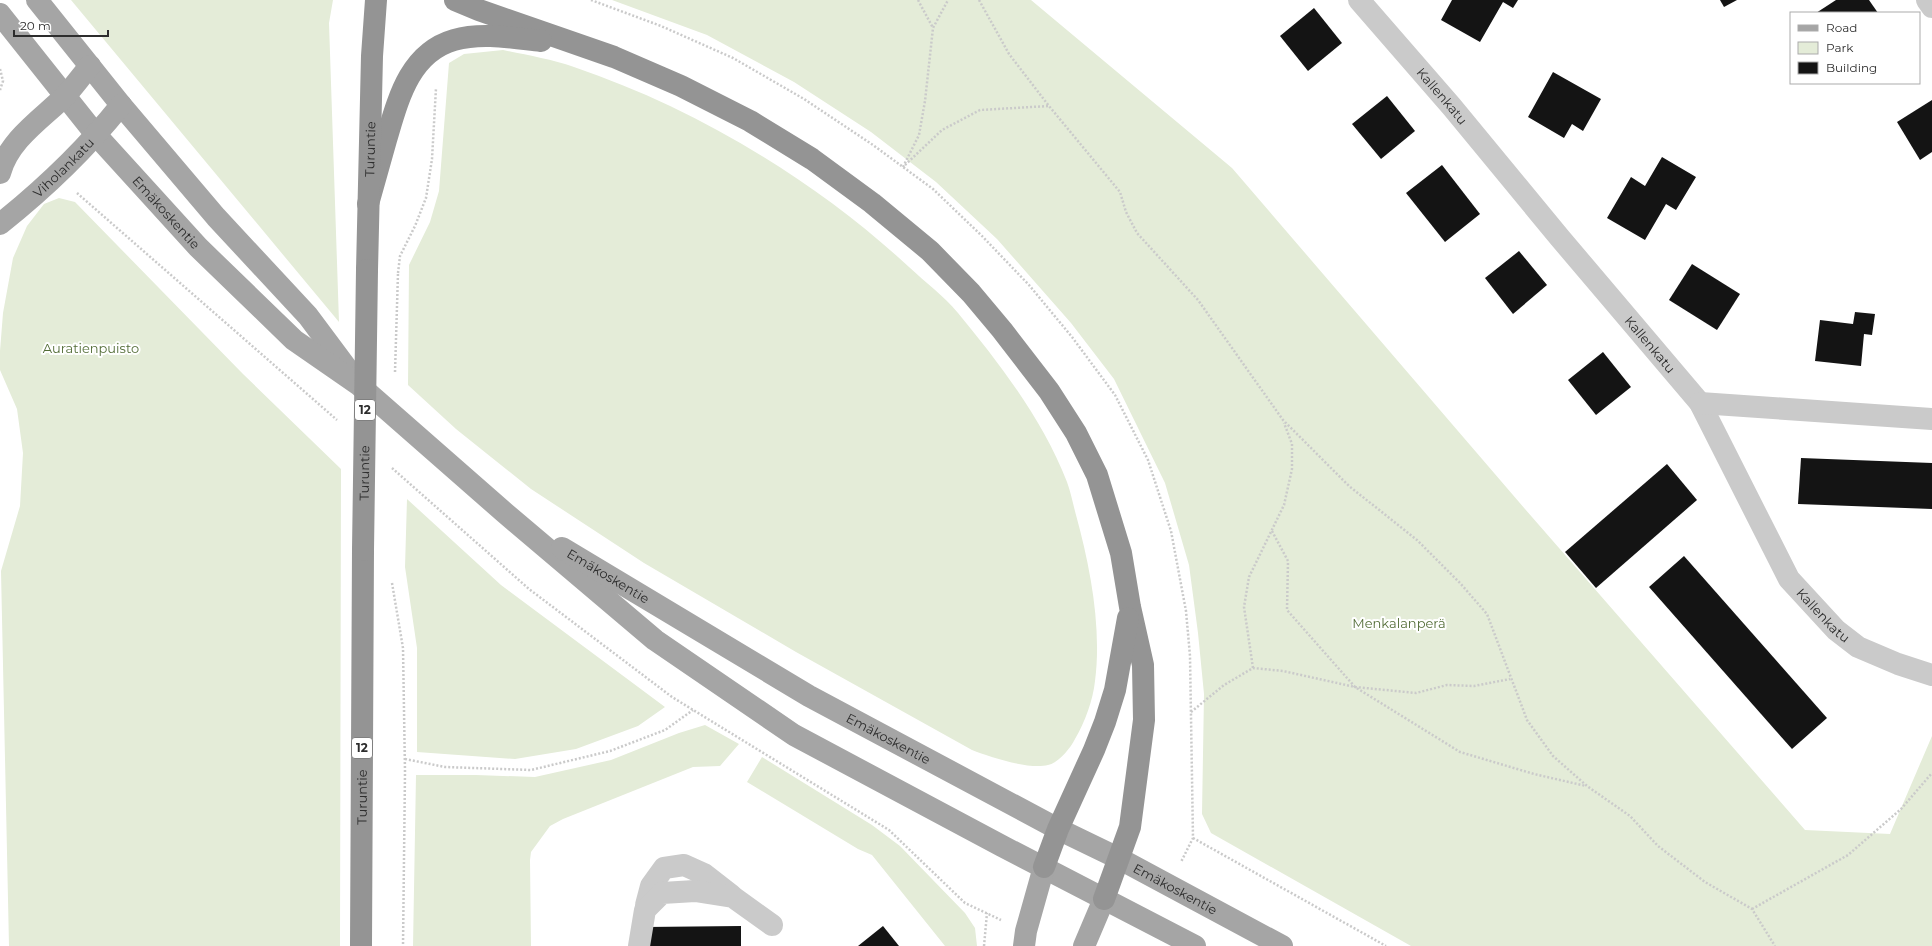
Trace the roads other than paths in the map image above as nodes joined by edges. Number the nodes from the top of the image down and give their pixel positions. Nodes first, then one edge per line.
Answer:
1 (37, 0) edge
2 (376, 0) edge
3 (455, 0) edge
4 (1359, 0) edge
5 (1927, 0) edge
6 (1932, 7) edge
7 (0, 14) edge
8 (580, 46) junction
9 (90, 66) junction
10 (65, 96) junction
11 (121, 105) junction
12 (97, 136) junction
13 (0, 173) edge
14 (368, 204) junction
15 (0, 224) edge
16 (359, 385) junction
17 (1700, 403) junction
18 (1932, 419) edge
19 (505, 513) junction
20 (1130, 607) junction
21 (1932, 675) edge
22 (1058, 829) junction
23 (1120, 859) junction
24 (1044, 867) junction
25 (1104, 899) junction
26 (772, 925) dead end
27 (361, 946) edge
28 (639, 946) edge
29 (1024, 946) edge
30 (1084, 946) edge
31 (1195, 946) edge
32 (1282, 946) edge

1 - 9 main road, Emäkoskentie
2 - 14 highway, Turuntie / 12
3 - 8 highway
4 - 17 street, Kallenkatu
5 - 6 street
7 - 10 main road, Emäkoskentie
8 - 14 highway
8 - 20 highway
9 - 10 main road
9 - 11 main road, Emäkoskentie
10 - 12 main road, Emäkoskentie
10 - 13 main road
11 - 12 main road, Viholankatu
11 - 16 main road, Emäkoskentie
12 - 15 main road, Viholankatu
12 - 16 main road, Emäkoskentie
14 - 27 highway, Turuntie / 12, bridge
16 - 19 main road, Emäkoskentie
17 - 18 street
17 - 21 street, Kallenkatu
19 - 22 main road, Emäkoskentie
19 - 24 main road, Emäkoskentie
20 - 22 highway
20 - 23 highway
22 - 23 main road, Emäkoskentie
22 - 24 highway
23 - 25 highway
23 - 32 main road, Emäkoskentie
24 - 25 main road, Emäkoskentie
24 - 29 main road
25 - 30 main road
25 - 31 main road, Emäkoskentie
26 - 28 street

